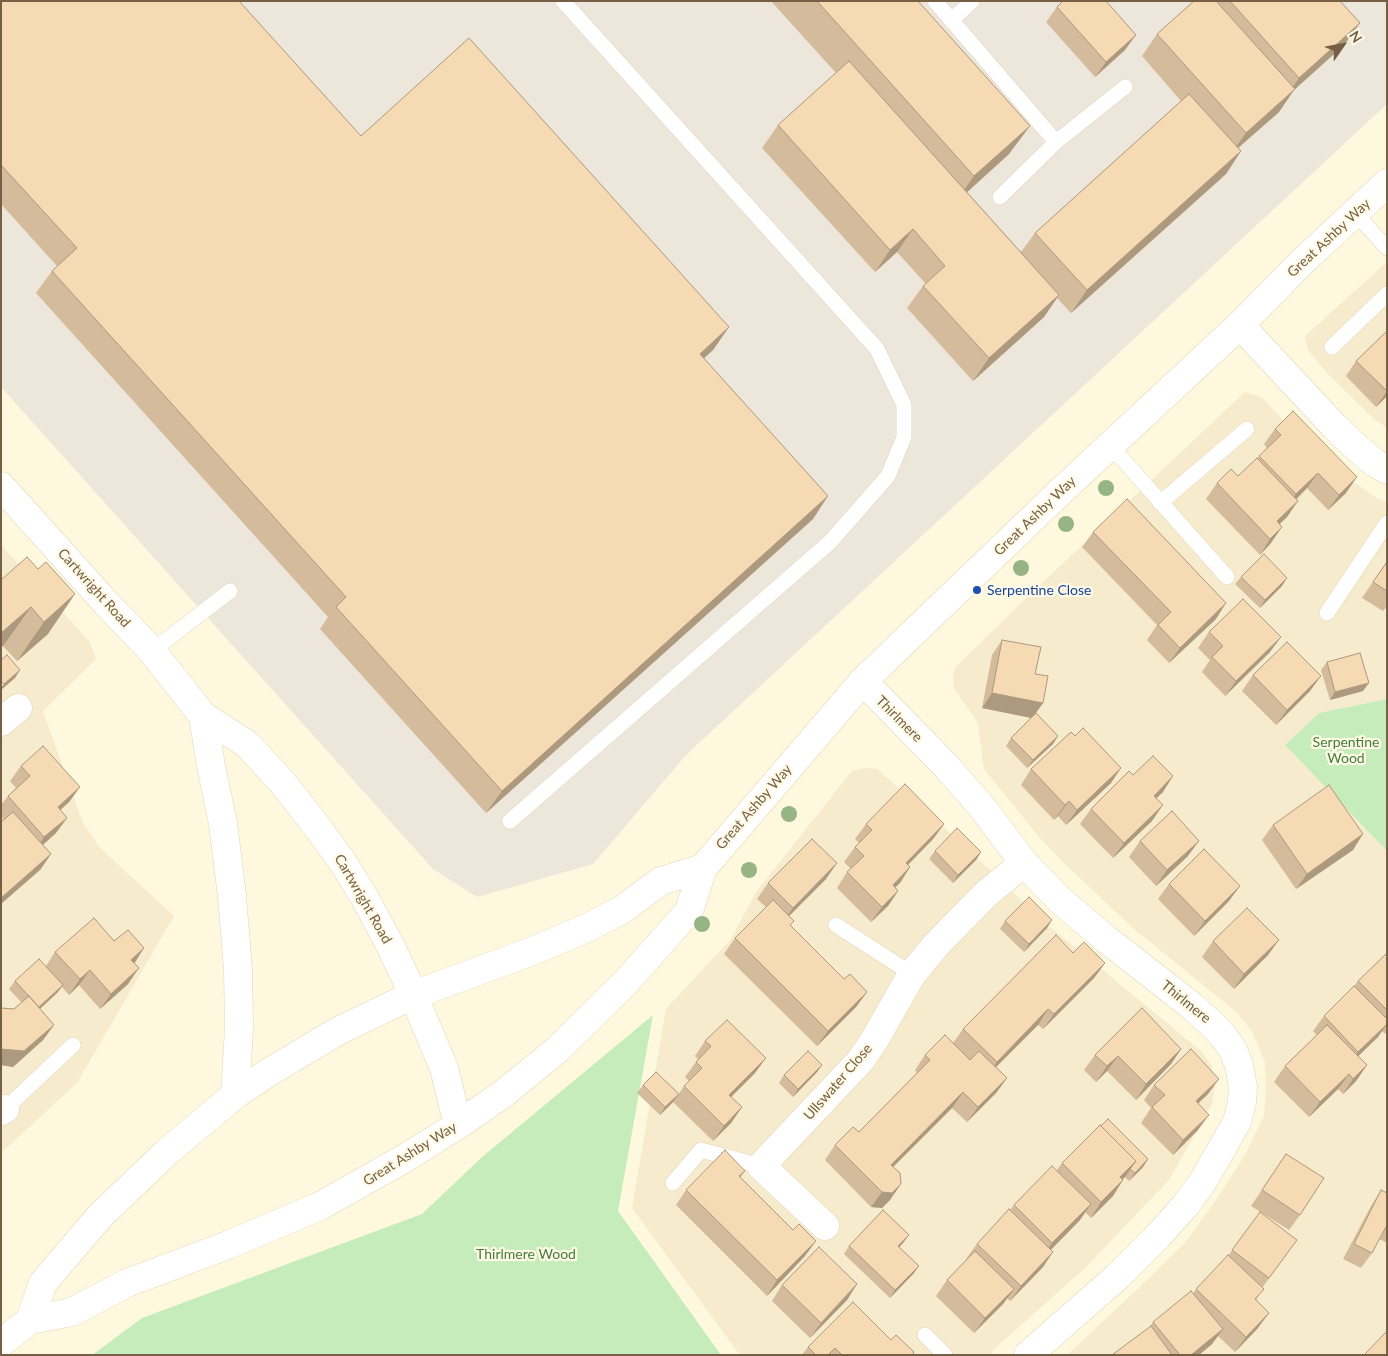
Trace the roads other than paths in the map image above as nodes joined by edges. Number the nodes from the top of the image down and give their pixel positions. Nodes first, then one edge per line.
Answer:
1 (563, 1) edge
2 (935, 1) edge
3 (972, 1) edge
4 (952, 20) junction
5 (1125, 87) dead end
6 (1056, 142) junction
7 (1387, 184) edge
8 (1000, 197) dead end
9 (1355, 213) junction
10 (1387, 248) edge
11 (1387, 294) edge
12 (1240, 325) junction
13 (1332, 347) dead end
14 (1247, 430) dead end
15 (1110, 445) junction
16 (1387, 470) edge
17 (1, 486) edge
18 (1160, 503) junction
19 (1387, 524) edge
20 (1226, 577) dead end
21 (230, 590) dead end
22 (1327, 613) dead end
23 (152, 651) junction
24 (862, 681) junction
25 (204, 716) junction
26 (510, 821) dead end
27 (1024, 863) junction
28 (703, 868) junction
29 (836, 925) dead end
30 (912, 974) junction
31 (414, 995) junction
32 (73, 1045) dead end
33 (235, 1095) junction
34 (3, 1110) edge
35 (458, 1125) junction
36 (761, 1166) junction
37 (672, 1183) dead end
38 (825, 1226) dead end
39 (30, 1320) junction
40 (926, 1336) dead end
41 (1, 1344) edge
42 (945, 1355) edge
43 (1028, 1355) edge

1 - 26 lane
2 - 4 lane
3 - 4 lane
4 - 6 lane
5 - 6 lane
6 - 8 lane
7 - 9 street, Great Ashby Way
9 - 10 lane
9 - 12 street, Great Ashby Way
11 - 13 lane
12 - 15 street, Great Ashby Way
12 - 16 street
14 - 18 lane
15 - 18 lane
15 - 24 street, Great Ashby Way
17 - 23 street, Cartwright Road
18 - 20 lane
19 - 22 lane
21 - 23 lane
23 - 25 street, Cartwright Road
24 - 27 street, Thirlmere
24 - 28 street, Great Ashby Way
25 - 31 street, Cartwright Road
25 - 33 street
27 - 30 street, Ullswater Close
27 - 43 street, Thirlmere
28 - 31 street
28 - 35 street, Great Ashby Way
29 - 30 lane
30 - 36 street, Ullswater Close
31 - 33 street
31 - 35 street, Cartwright Road
32 - 34 lane
33 - 39 street
35 - 39 street, Great Ashby Way
36 - 37 lane
36 - 38 street
39 - 41 street, Great Ashby Way
40 - 42 lane

